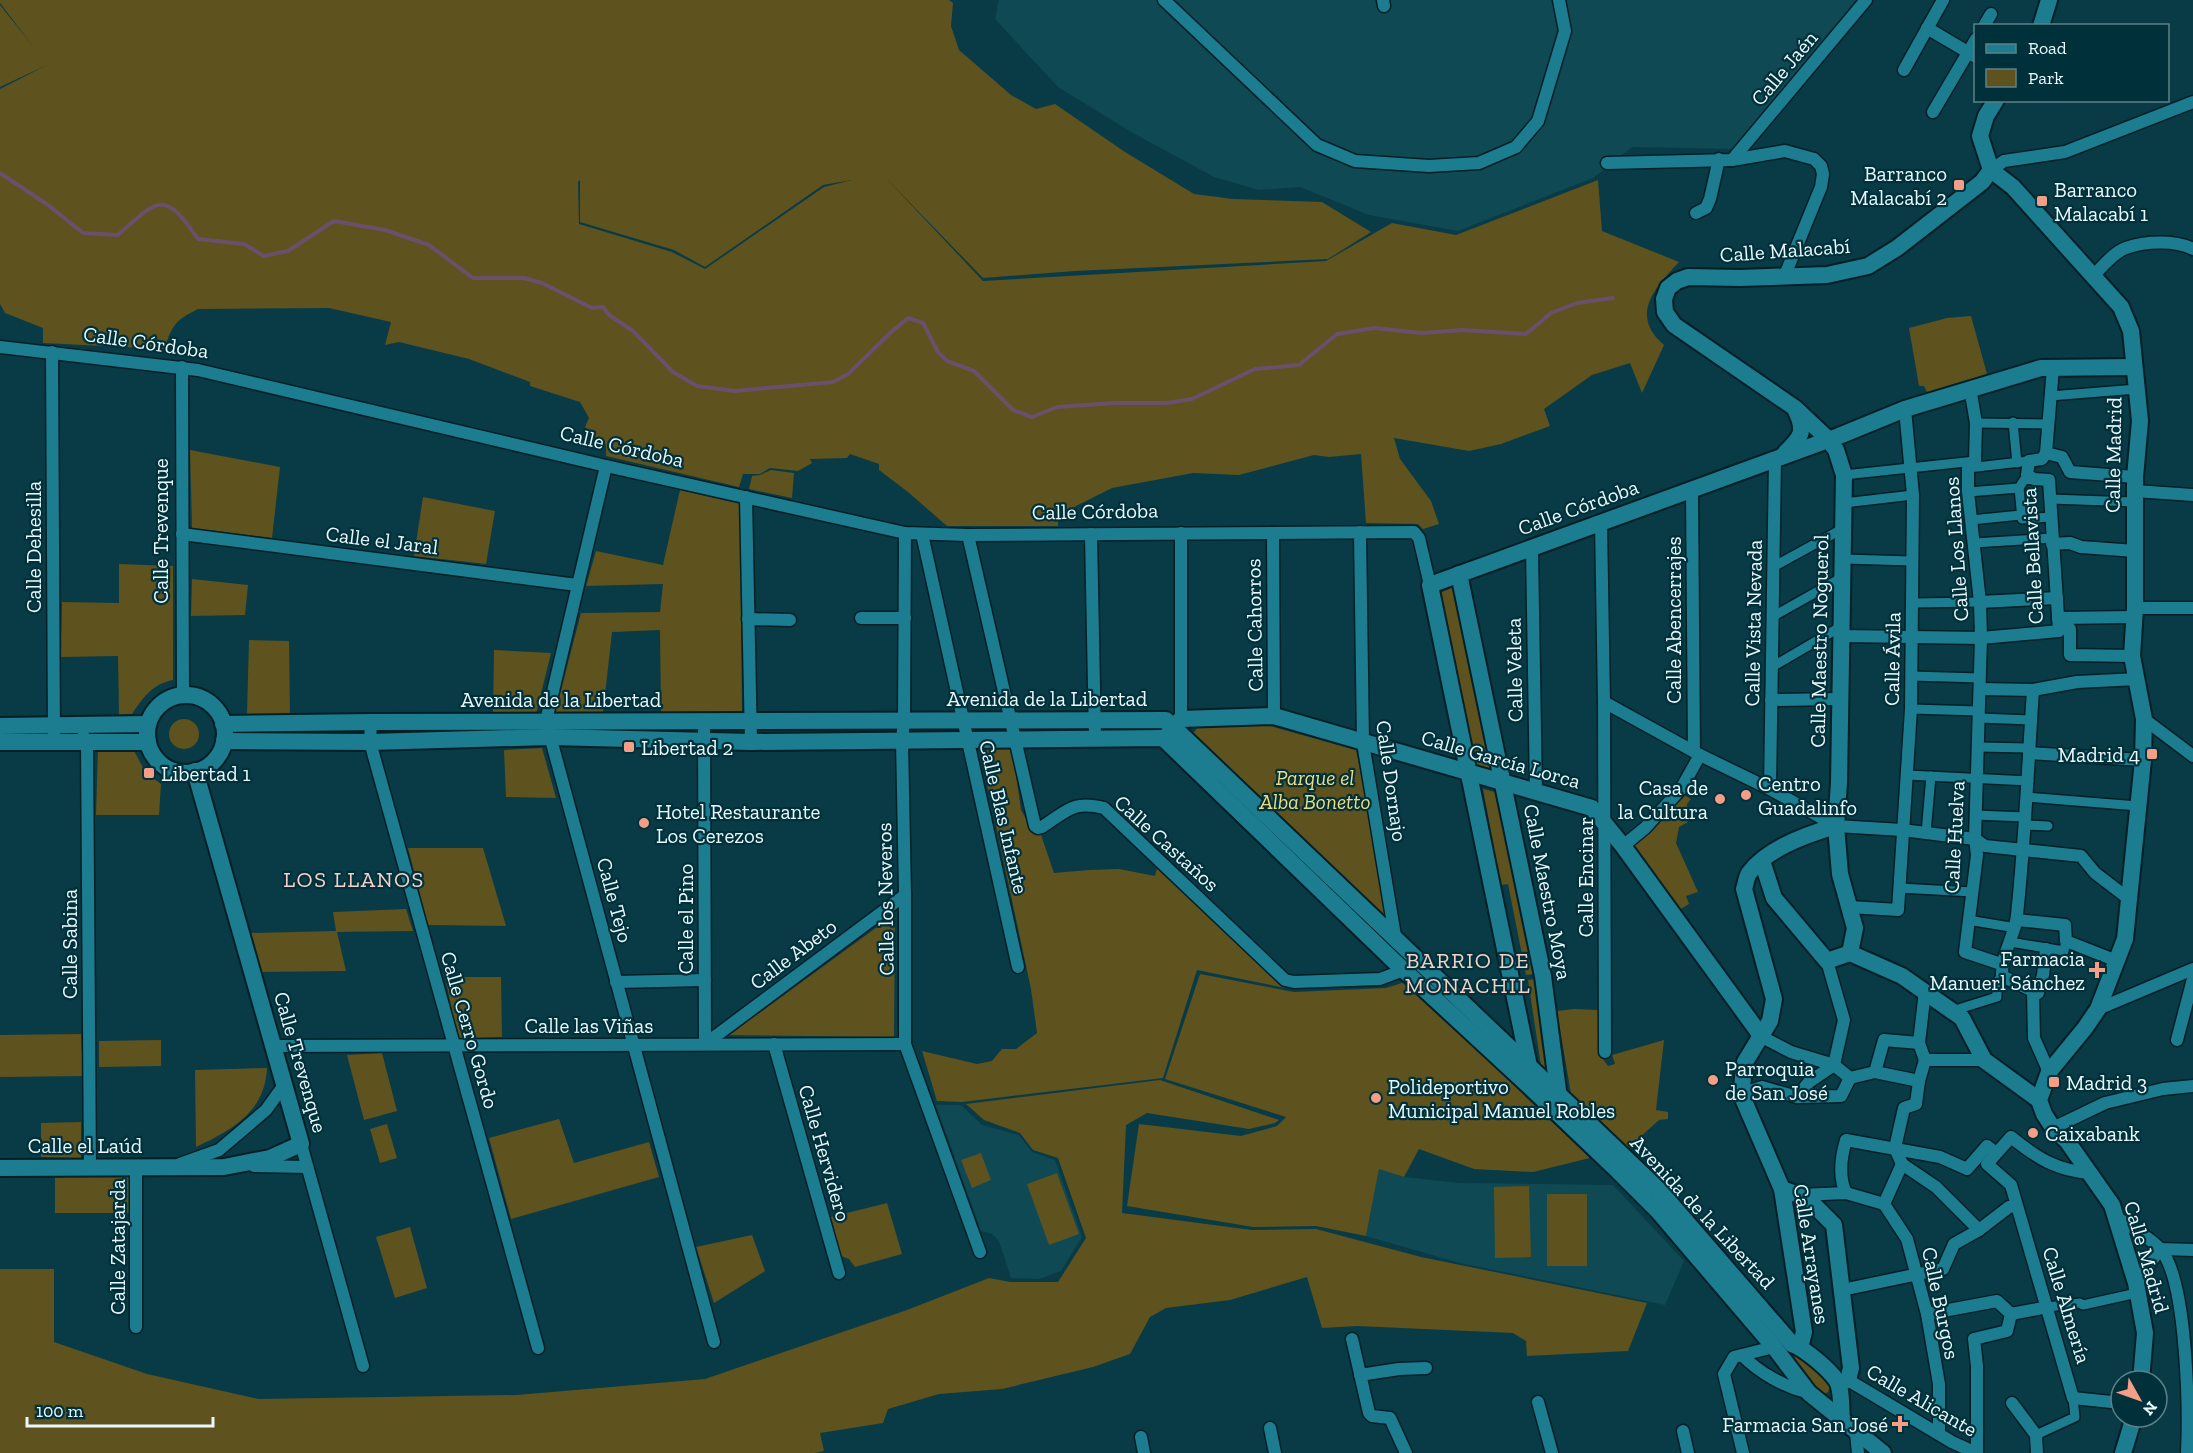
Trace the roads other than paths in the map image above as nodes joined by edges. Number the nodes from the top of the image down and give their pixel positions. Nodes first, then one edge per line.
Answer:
1 (1164, 0) edge
2 (1559, 0) edge
3 (1866, 0) edge
4 (1943, 0) edge
5 (2049, 0) edge
6 (1991, 14) dead end
7 (1985, 24) edge
8 (2042, 24) edge
9 (1927, 28) junction
10 (1972, 55) edge
11 (1904, 70) dead end
12 (1995, 102) edge
13 (2193, 102) edge
14 (1933, 112) dead end
15 (1726, 160) junction
16 (1607, 163) dead end
17 (1990, 170) junction
18 (1696, 213) dead end
19 (2193, 249) edge
20 (1785, 275) junction
21 (2093, 276) junction
22 (0, 347) edge
23 (51, 352) junction
24 (182, 367) junction
25 (2134, 367) junction
26 (2053, 368) junction
27 (1970, 388) junction
28 (2137, 389) junction
29 (2050, 396) junction
30 (1795, 408) junction
31 (1905, 408) junction
32 (2013, 422) junction
33 (1976, 423) junction
34 (2049, 424) junction
35 (1828, 439) junction
36 (2046, 453) junction
37 (1778, 457) junction
38 (2023, 462) junction
39 (1972, 465) junction
40 (606, 466) junction
41 (1911, 466) junction
42 (1844, 475) junction
43 (2034, 479) junction
44 (2019, 488) junction
45 (1692, 489) junction
46 (2135, 490) junction
47 (1968, 492) junction
48 (1912, 495) junction
49 (2193, 495) edge
50 (746, 497) junction
51 (2050, 500) junction
52 (1844, 503) junction
53 (2021, 515) junction
54 (2051, 517) junction
55 (1971, 519) junction
56 (1601, 522) junction
57 (1844, 528) junction
58 (1360, 532) junction
59 (905, 533) junction
60 (1181, 533) junction
61 (1273, 533) junction
62 (182, 534) junction
63 (922, 534) junction
64 (1091, 534) junction
65 (968, 535) junction
66 (2052, 541) junction
67 (1974, 543) junction
68 (1532, 548) junction
69 (2135, 551) junction
70 (1844, 559) junction
71 (1912, 561) junction
72 (1773, 567) junction
73 (1459, 574) junction
74 (1843, 577) junction
75 (577, 585) junction
76 (1430, 585) junction
77 (2057, 598) junction
78 (1980, 602) junction
79 (1912, 603) junction
80 (2193, 608) edge
81 (2134, 612) junction
82 (1772, 617) junction
83 (861, 618) dead end
84 (905, 618) junction
85 (2058, 618) junction
86 (748, 620) junction
87 (790, 620) dead end
88 (1842, 631) junction
89 (1911, 636) junction
90 (1982, 638) junction
91 (2132, 656) junction
92 (1772, 667) junction
93 (1911, 676) junction
94 (2138, 680) junction
95 (1980, 684) junction
96 (2033, 690) junction
97 (183, 694) junction
98 (1840, 699) junction
99 (1771, 700) junction
100 (1604, 702) junction
101 (1911, 709) junction
102 (1979, 714) junction
103 (1274, 716) junction
104 (2145, 719) junction
105 (962, 720) junction
106 (1010, 720) junction
107 (1094, 720) junction
108 (2031, 720) junction
109 (704, 721) junction
110 (750, 721) junction
111 (904, 721) junction
112 (371, 722) junction
113 (148, 724) junction
114 (0, 726) edge
115 (72, 726) junction
116 (1172, 728) junction
117 (548, 729) junction
118 (224, 732) junction
119 (54, 734) junction
120 (1095, 738) junction
121 (1014, 739) junction
122 (87, 740) junction
123 (704, 740) junction
124 (902, 740) junction
125 (966, 740) junction
126 (0, 742) edge
127 (147, 742) junction
128 (370, 742) junction
129 (751, 742) junction
130 (1363, 743) junction
131 (1978, 747) junction
132 (2029, 751) junction
133 (1697, 753) junction
134 (2193, 756) edge
135 (2143, 760) junction
136 (195, 771) junction
137 (1470, 774) junction
138 (1907, 775) junction
139 (1931, 776) junction
140 (1977, 778) junction
141 (2029, 781) junction
142 (1503, 782) junction
143 (1770, 789) junction
144 (1536, 792) junction
145 (2027, 797) junction
146 (2138, 806) junction
147 (1976, 815) junction
148 (2025, 821) junction
149 (1604, 822) junction
150 (1836, 826) junction
151 (2048, 826) dead end
152 (1902, 830) junction
153 (1926, 833) junction
154 (1975, 839) junction
155 (1623, 846) junction
156 (2024, 850) junction
157 (1762, 861) junction
158 (1899, 888) junction
159 (1973, 892) junction
160 (906, 895) junction
161 (2129, 899) junction
162 (1850, 907) junction
163 (1968, 920) junction
164 (2016, 924) junction
165 (1396, 939) junction
166 (2066, 941) junction
167 (2010, 942) junction
168 (2046, 949) junction
169 (1850, 953) junction
170 (1827, 961) junction
171 (2117, 961) junction
172 (1399, 966) junction
173 (1018, 967) dead end
174 (2193, 969) edge
175 (2002, 970) junction
176 (2193, 979) edge
177 (705, 980) junction
178 (616, 982) junction
179 (1925, 991) junction
180 (2033, 991) junction
181 (2098, 1009) junction
182 (1952, 1011) junction
183 (1762, 1037) junction
184 (2177, 1040) dead end
185 (1919, 1043) junction
186 (705, 1044) junction
187 (774, 1044) junction
188 (905, 1044) junction
189 (454, 1045) junction
190 (633, 1045) junction
191 (273, 1046) junction
192 (1605, 1052) dead end
193 (1925, 1060) junction
194 (1984, 1060) junction
195 (1834, 1065) junction
196 (1529, 1066) junction
197 (1875, 1072) junction
198 (2049, 1072) junction
199 (1850, 1078) junction
200 (1919, 1081) junction
201 (284, 1084) junction
202 (1527, 1084) junction
203 (2193, 1086) edge
204 (1741, 1094) junction
205 (1559, 1095) junction
206 (1797, 1097) junction
207 (2039, 1100) junction
208 (1558, 1114) junction
209 (2053, 1128) junction
210 (301, 1144) junction
211 (1895, 1148) junction
212 (1996, 1153) junction
213 (1902, 1164) junction
214 (238, 1166) junction
215 (170, 1167) junction
216 (307, 1167) junction
217 (0, 1168) edge
218 (90, 1168) junction
219 (136, 1168) junction
220 (2091, 1173) junction
221 (1790, 1192) junction
222 (1846, 1193) junction
223 (1884, 1204) junction
224 (2016, 1206) junction
225 (2116, 1217) junction
226 (1979, 1230) junction
227 (2160, 1249) junction
228 (2193, 1250) edge
229 (980, 1252) dead end
230 (838, 1273) dead end
231 (1917, 1276) junction
232 (2136, 1288) junction
233 (1842, 1290) junction
234 (2048, 1307) junction
235 (1927, 1314) junction
236 (2012, 1314) junction
237 (136, 1327) dead end
238 (1353, 1339) dead end
239 (714, 1342) dead end
240 (1796, 1346) junction
241 (1773, 1347) junction
242 (538, 1348) dead end
243 (1738, 1356) junction
244 (363, 1366) dead end
245 (1426, 1368) dead end
246 (2142, 1369) edge
247 (1360, 1374) junction
248 (1843, 1381) junction
249 (1809, 1394) junction
250 (2073, 1398) junction
251 (1538, 1402) dead end
252 (2012, 1402) dead end
253 (2109, 1402) edge
254 (1842, 1420) junction
255 (1270, 1428) dead end
256 (2130, 1429) edge
257 (1683, 1431) dead end
258 (1856, 1433) junction
259 (1939, 1433) junction
260 (2036, 1435) junction
261 (1141, 1437) dead end
262 (1144, 1453) edge
263 (1275, 1453) edge
264 (1406, 1453) edge
265 (1552, 1453) edge
266 (1688, 1453) edge
267 (1743, 1453) edge
268 (1858, 1453) edge
269 (1883, 1453) edge
270 (1976, 1453) edge
271 (2037, 1453) edge
272 (2123, 1453) edge
273 (2187, 1453) edge

1 - 2 street
3 - 15 street, Calle Jaén
4 - 9 street
5 - 8 street
6 - 7 street
9 - 10 street
9 - 11 street
10 - 14 street
12 - 17 street
13 - 17 street, Calle Malacabí
15 - 16 street
15 - 18 street
15 - 20 street
17 - 20 street, Calle Malacabí
17 - 21 street, Calle Madrid
19 - 21 street
20 - 30 street, Calle Malacabí
21 - 25 street, Calle Madrid
22 - 23 street, Calle Córdoba
23 - 24 street, Calle Córdoba
23 - 119 street, Calle Dehesilla
24 - 40 street, Calle Córdoba
24 - 62 street, Calle Trevenque
25 - 26 street, Calle Córdoba
25 - 28 street, Calle Madrid
26 - 27 street, Calle Córdoba
26 - 29 street
27 - 31 street, Calle Córdoba
27 - 33 street, Calle Los Llanos
28 - 29 street
28 - 46 street, Calle Madrid
29 - 34 street
30 - 35 street, Calle Malacabí
30 - 37 street
31 - 35 street, Calle Córdoba
31 - 41 street, Calle Ávila
32 - 33 street
32 - 34 street
32 - 38 street
33 - 39 street, Calle Los Llanos
34 - 36 street
35 - 37 street, Calle Córdoba
35 - 42 street, Calle Maestro Noguerol
36 - 38 street, Calle Bellavista
36 - 46 street
37 - 45 street, Calle Córdoba
37 - 72 street, Calle Vista Nevada
38 - 39 street
38 - 43 street, Calle Bellavista
39 - 41 street
39 - 47 street, Calle Los Llanos
40 - 50 street, Calle Córdoba
40 - 75 street, Calle Tejo
41 - 42 street
41 - 48 street, Calle Ávila
42 - 52 street, Calle Maestro Noguerol
43 - 44 street
43 - 51 street, Calle Bellavista
44 - 47 street
44 - 53 street
45 - 56 street, Calle Córdoba
45 - 133 street, Calle Abencerrajes
46 - 49 street
46 - 51 street
46 - 69 street, Calle Madrid
47 - 55 street, Calle Los Llanos
48 - 52 street
48 - 71 street, Calle Ávila
50 - 59 street, Calle Córdoba
50 - 86 street
51 - 54 street, Calle Bellavista
52 - 57 street, Calle Maestro Noguerol
53 - 54 street
53 - 55 street
54 - 66 street, Calle Bellavista
55 - 67 street, Calle Los Llanos
56 - 68 street, Calle Córdoba
56 - 100 street, Calle Encinar
57 - 70 street, Calle Maestro Noguerol
57 - 72 street
58 - 61 street, Calle Córdoba
58 - 76 street, Calle Córdoba
58 - 130 street, Calle Dornajo
59 - 63 street, Calle Córdoba
59 - 84 street, Calle los Neveros
60 - 61 street, Calle Córdoba
60 - 64 street, Calle Córdoba
60 - 116 street
61 - 103 street, Calle Cahorros
62 - 75 street, Calle el Jaral
62 - 97 street, Calle Trevenque
63 - 65 street, Calle Córdoba
63 - 105 street, Calle Blas Infante
64 - 65 street, Calle Córdoba
64 - 107 street
65 - 106 street, Calle Castaños
66 - 67 street
66 - 69 street
66 - 77 street, Calle Bellavista
67 - 78 street, Calle Los Llanos
68 - 73 street, Calle Córdoba
68 - 144 street, Calle Veleta
69 - 81 street, Calle Madrid
70 - 71 street
70 - 74 street, Calle Maestro Noguerol
71 - 79 street, Calle Ávila
72 - 82 street, Calle Vista Nevada
73 - 76 street, Calle Córdoba
73 - 142 street, Calle Maestro Moya
74 - 82 street
74 - 88 street, Calle Maestro Noguerol
75 - 117 street, Calle Tejo
76 - 137 street
77 - 78 street
77 - 85 street, Calle Bellavista
78 - 79 street
78 - 90 street, Calle Los Llanos
79 - 89 street, Calle Ávila
80 - 81 street
81 - 85 street
81 - 91 street, Calle Madrid
82 - 92 street, Calle Vista Nevada
83 - 84 street
84 - 111 street, Calle los Neveros
85 - 90 street, Calle Bellavista
85 - 91 street
86 - 87 street
86 - 110 street
88 - 89 street, Calle Bellavista
88 - 92 street
88 - 98 street, Calle Maestro Noguerol
89 - 90 street, Calle Bellavista
89 - 93 street, Calle Ávila
90 - 95 street, Calle Huelva
91 - 94 street, Calle Madrid
92 - 99 street, Calle Vista Nevada
93 - 95 street
93 - 101 street, Calle Ávila
94 - 96 street
94 - 104 street, Calle Madrid
95 - 96 street
95 - 102 street, Calle Huelva
96 - 108 street
97 - 113 street
97 - 118 street
98 - 99 street
98 - 150 street, Calle Maestro Noguerol
99 - 143 street, Calle Vista Nevada
100 - 133 street
100 - 149 street, Calle Encinar
101 - 102 street
101 - 138 street, Calle Ávila
102 - 108 street
102 - 131 street, Calle Huelva
103 - 116 street, Calle García Lorca
103 - 130 street, Calle García Lorca
104 - 134 street
104 - 135 street, Calle Madrid
105 - 106 street, Avenida de la Libertad
105 - 111 street, Avenida de la Libertad
105 - 125 street, Calle Blas Infante
106 - 107 street, Avenida de la Libertad
106 - 121 street, Calle Castaños
107 - 116 street, Avenida de la Libertad
107 - 120 street
108 - 132 street
109 - 110 street, Avenida de la Libertad
109 - 117 street, Avenida de la Libertad
109 - 123 street, Calle el Pino
110 - 111 street, Avenida de la Libertad
110 - 129 street
111 - 124 street, Calle los Neveros
112 - 117 street, Avenida de la Libertad
112 - 118 street, Avenida de la Libertad
112 - 128 street, Calle Cerro Gordo
113 - 115 street
113 - 127 street
114 - 119 street
115 - 119 street
115 - 122 street
116 - 120 street, Avenida de la Libertad
116 - 165 street, Avenida de la Libertad
116 - 172 street, Avenida de la Libertad
117 - 123 street, Avenida de la Libertad
117 - 128 street, Avenida de la Libertad
117 - 178 street, Calle Tejo
118 - 128 street, Avenida de la Libertad
118 - 136 street
119 - 122 street
119 - 126 street
120 - 121 street, Avenida de la Libertad
121 - 125 street, Avenida de la Libertad
121 - 172 street, Calle Castaños
122 - 127 street
122 - 218 street, Calle Sabina
123 - 129 street, Avenida de la Libertad
123 - 177 street, Calle el Pino
124 - 125 street, Avenida de la Libertad
124 - 129 street, Avenida de la Libertad
124 - 160 street, Calle los Neveros
125 - 173 street, Calle Blas Infante
127 - 136 street
128 - 189 street, Calle Cerro Gordo
130 - 137 street, Calle García Lorca
130 - 165 street, Calle Dornajo
131 - 132 street
131 - 140 street, Calle Huelva
132 - 135 street
132 - 141 street
133 - 143 street
133 - 155 street
135 - 146 street, Calle Madrid
136 - 191 street, Calle Trevenque
137 - 142 street, Calle García Lorca
137 - 196 street
138 - 139 street
138 - 152 street, Calle Ávila
139 - 140 street
139 - 153 street
140 - 141 street
140 - 147 street, Calle Huelva
141 - 145 street
142 - 144 street, Calle García Lorca
142 - 205 street, Calle Maestro Moya
143 - 150 street
144 - 149 street, Calle García Lorca
145 - 146 street
145 - 148 street
146 - 161 street, Calle Madrid
147 - 148 street
147 - 154 street, Calle Huelva
148 - 151 street
148 - 156 street
149 - 155 street, Calle García Lorca
149 - 192 street, Calle Encinar
150 - 152 street
150 - 157 street
150 - 162 street, Calle Maestro Noguerol
152 - 153 street
152 - 158 street, Calle Ávila
153 - 154 street
154 - 156 street
154 - 159 street, Calle Huelva
155 - 183 street, Calle García Lorca
156 - 161 street
156 - 164 street
157 - 170 street
157 - 183 street
158 - 159 street
158 - 162 street, Calle Ávila
159 - 163 street, Calle Huelva
160 - 186 street, Calle Abeto
160 - 188 street, Calle los Neveros
161 - 171 street, Calle Madrid
162 - 169 street, Calle Maestro Noguerol
163 - 164 street
163 - 175 street, Calle Huelva
164 - 166 street
164 - 167 street
165 - 172 street, Calle Dornajo
165 - 196 street, Avenida de la Libertad
166 - 168 street
166 - 171 street
167 - 168 street
167 - 175 street
168 - 180 street
169 - 170 street
169 - 179 street
170 - 195 street
171 - 181 street, Calle Madrid
172 - 202 street, Avenida de la Libertad
174 - 181 street
175 - 180 street, Calle Huelva
175 - 182 street
176 - 184 street
177 - 178 street
177 - 186 street, Calle el Pino
178 - 190 street, Calle Tejo
179 - 182 street
179 - 185 street
180 - 198 street
181 - 198 street, Calle Madrid
182 - 194 street
183 - 195 street
183 - 204 street
185 - 193 street
185 - 197 street
186 - 187 street, Calle las Viñas
186 - 190 street, Calle las Viñas
187 - 188 street, Calle las Viñas
187 - 230 street, Calle Hervidero
188 - 229 street, Calle los Neveros
189 - 190 street, Calle las Viñas
189 - 191 street, Calle las Viñas
189 - 242 street, Calle Cerro Gordo
190 - 239 street, Calle Tejo
191 - 201 street, Calle Trevenque
193 - 194 street
193 - 200 street
194 - 207 street
195 - 199 street
195 - 206 street
196 - 202 street
196 - 205 street, Avenida de la Libertad
197 - 199 street
197 - 200 street
198 - 207 street, Calle Madrid
199 - 206 street
200 - 211 street
201 - 210 street, Calle Trevenque
201 - 215 street, Calle el Laúd
202 - 208 street, Avenida de la Libertad
203 - 209 street
204 - 206 street
204 - 221 street, Calle Arrayanes
205 - 208 street, Calle Maestro Moya
205 - 240 street, Avenida de la Libertad
207 - 209 street, Calle Madrid
208 - 241 street, Avenida de la Libertad
209 - 220 street, Calle Madrid
210 - 214 street, Calle el Laúd
210 - 216 street, Calle Trevenque
211 - 212 street
211 - 213 street
211 - 222 street
212 - 220 street
212 - 224 street, Calle Almería
213 - 223 street
213 - 226 street
214 - 215 street, Calle el Laúd
214 - 216 street, Calle el Laúd
215 - 219 street, Calle el Laúd
216 - 244 street, Calle Trevenque
217 - 218 street, Calle el Laúd
218 - 219 street, Calle el Laúd
219 - 237 street, Calle Zatajarda
220 - 225 street, Calle Madrid
221 - 222 street
221 - 233 street
221 - 240 street, Calle Arrayanes
222 - 223 street
223 - 231 street, Calle Burgos
224 - 226 street
224 - 234 street, Calle Almería
225 - 227 street
225 - 232 street, Calle Madrid
226 - 231 street
227 - 228 street
227 - 232 street
227 - 273 street
231 - 233 street
231 - 235 street, Calle Burgos
232 - 234 street
232 - 246 street, Calle Madrid
233 - 248 street
234 - 236 street
234 - 250 street, Calle Almería
235 - 236 street
235 - 259 street, Calle Burgos
236 - 270 street
238 - 247 street
240 - 241 street
240 - 248 street, Avenida de la Libertad
241 - 243 street
241 - 249 street, Avenida de la Libertad
243 - 249 street
243 - 267 street
245 - 247 street
247 - 264 street
248 - 254 street
248 - 259 street, Calle Alicante
249 - 254 street, Avenida de la Libertad
250 - 253 street
250 - 260 street, Calle Almería
251 - 265 street
252 - 260 street
254 - 258 street, Avenida de la Libertad
255 - 263 street
256 - 272 street
257 - 266 street
258 - 268 street
258 - 269 street, Avenida de la Libertad
259 - 270 street, Calle Alicante
260 - 271 street
261 - 262 street

